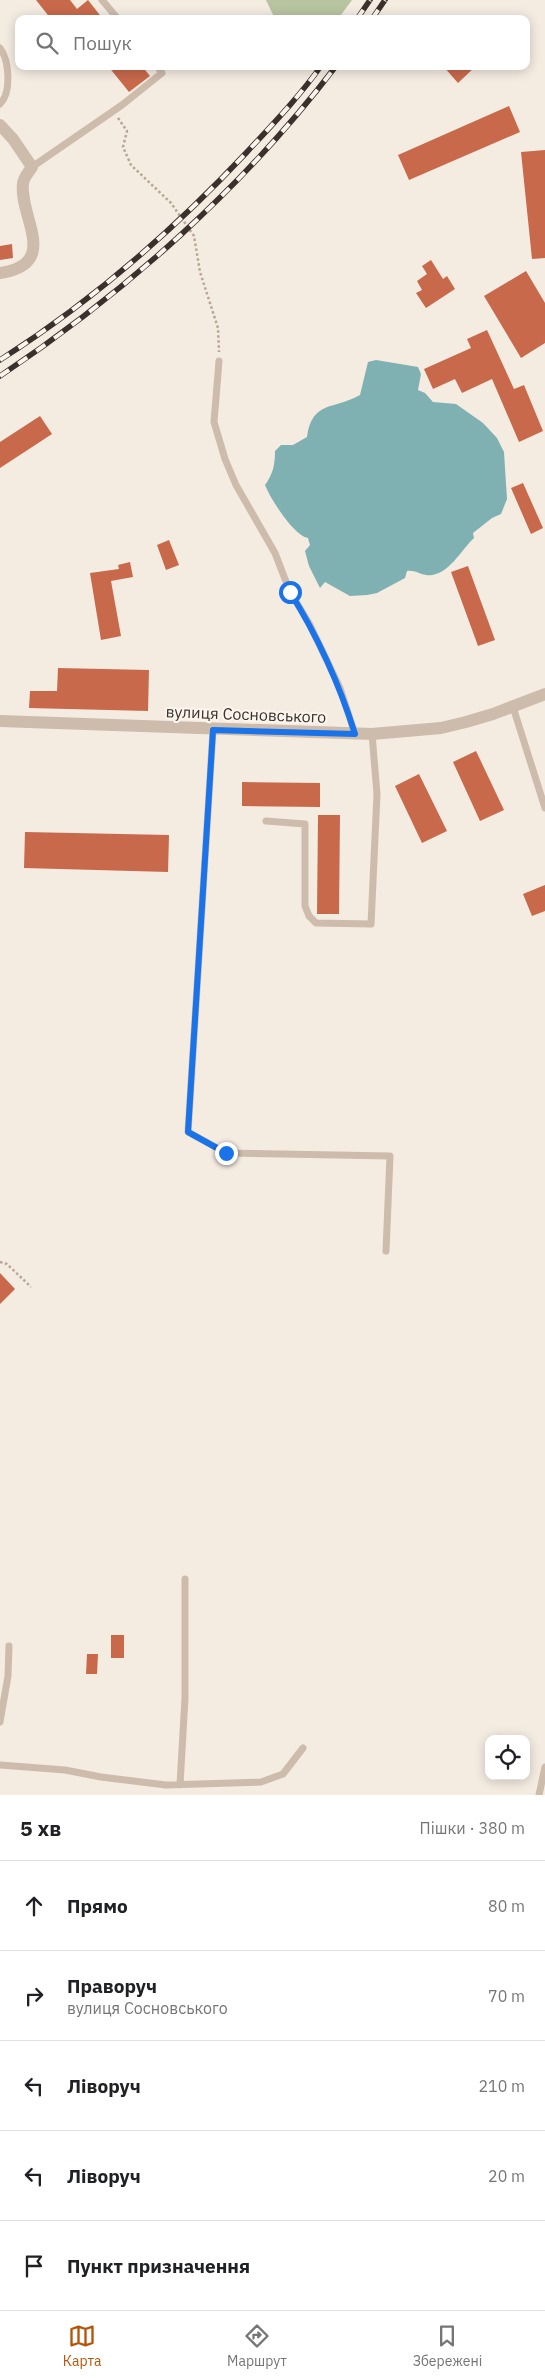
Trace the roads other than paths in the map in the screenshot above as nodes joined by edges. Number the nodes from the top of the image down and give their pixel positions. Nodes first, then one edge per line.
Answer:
1 (102, 0) edge
2 (115, 15) edge
3 (0, 48) edge
4 (160, 70) edge
5 (0, 104) edge
6 (0, 125) edge
7 (32, 167) junction
8 (0, 273) edge
9 (219, 361) road end
10 (545, 694) edge
11 (513, 707) junction
12 (0, 720) edge
13 (213, 730) junction
14 (355, 734) junction
15 (372, 734) junction
16 (545, 808) edge
17 (266, 821) dead end
18 (386, 1251) dead end
19 (185, 1579) dead end
20 (9, 1646) dead end
21 (0, 1722) edge
22 (303, 1748) dead end
23 (0, 1765) edge
24 (545, 1767) edge
25 (180, 1785) junction
26 (539, 1795) edge

1 - 2 lane
3 - 5 lane
4 - 7 lane
6 - 7 street
7 - 8 street
9 - 14 lane
10 - 11 street, вулиця Сосновського
11 - 15 street, вулиця Сосновського
11 - 16 lane
12 - 13 street, вулиця Сосновського
13 - 14 street, вулиця Сосновського
13 - 18 lane
14 - 15 street, вулиця Сосновського
15 - 17 lane
19 - 25 lane
20 - 21 lane
22 - 25 lane
23 - 25 lane
24 - 26 lane

